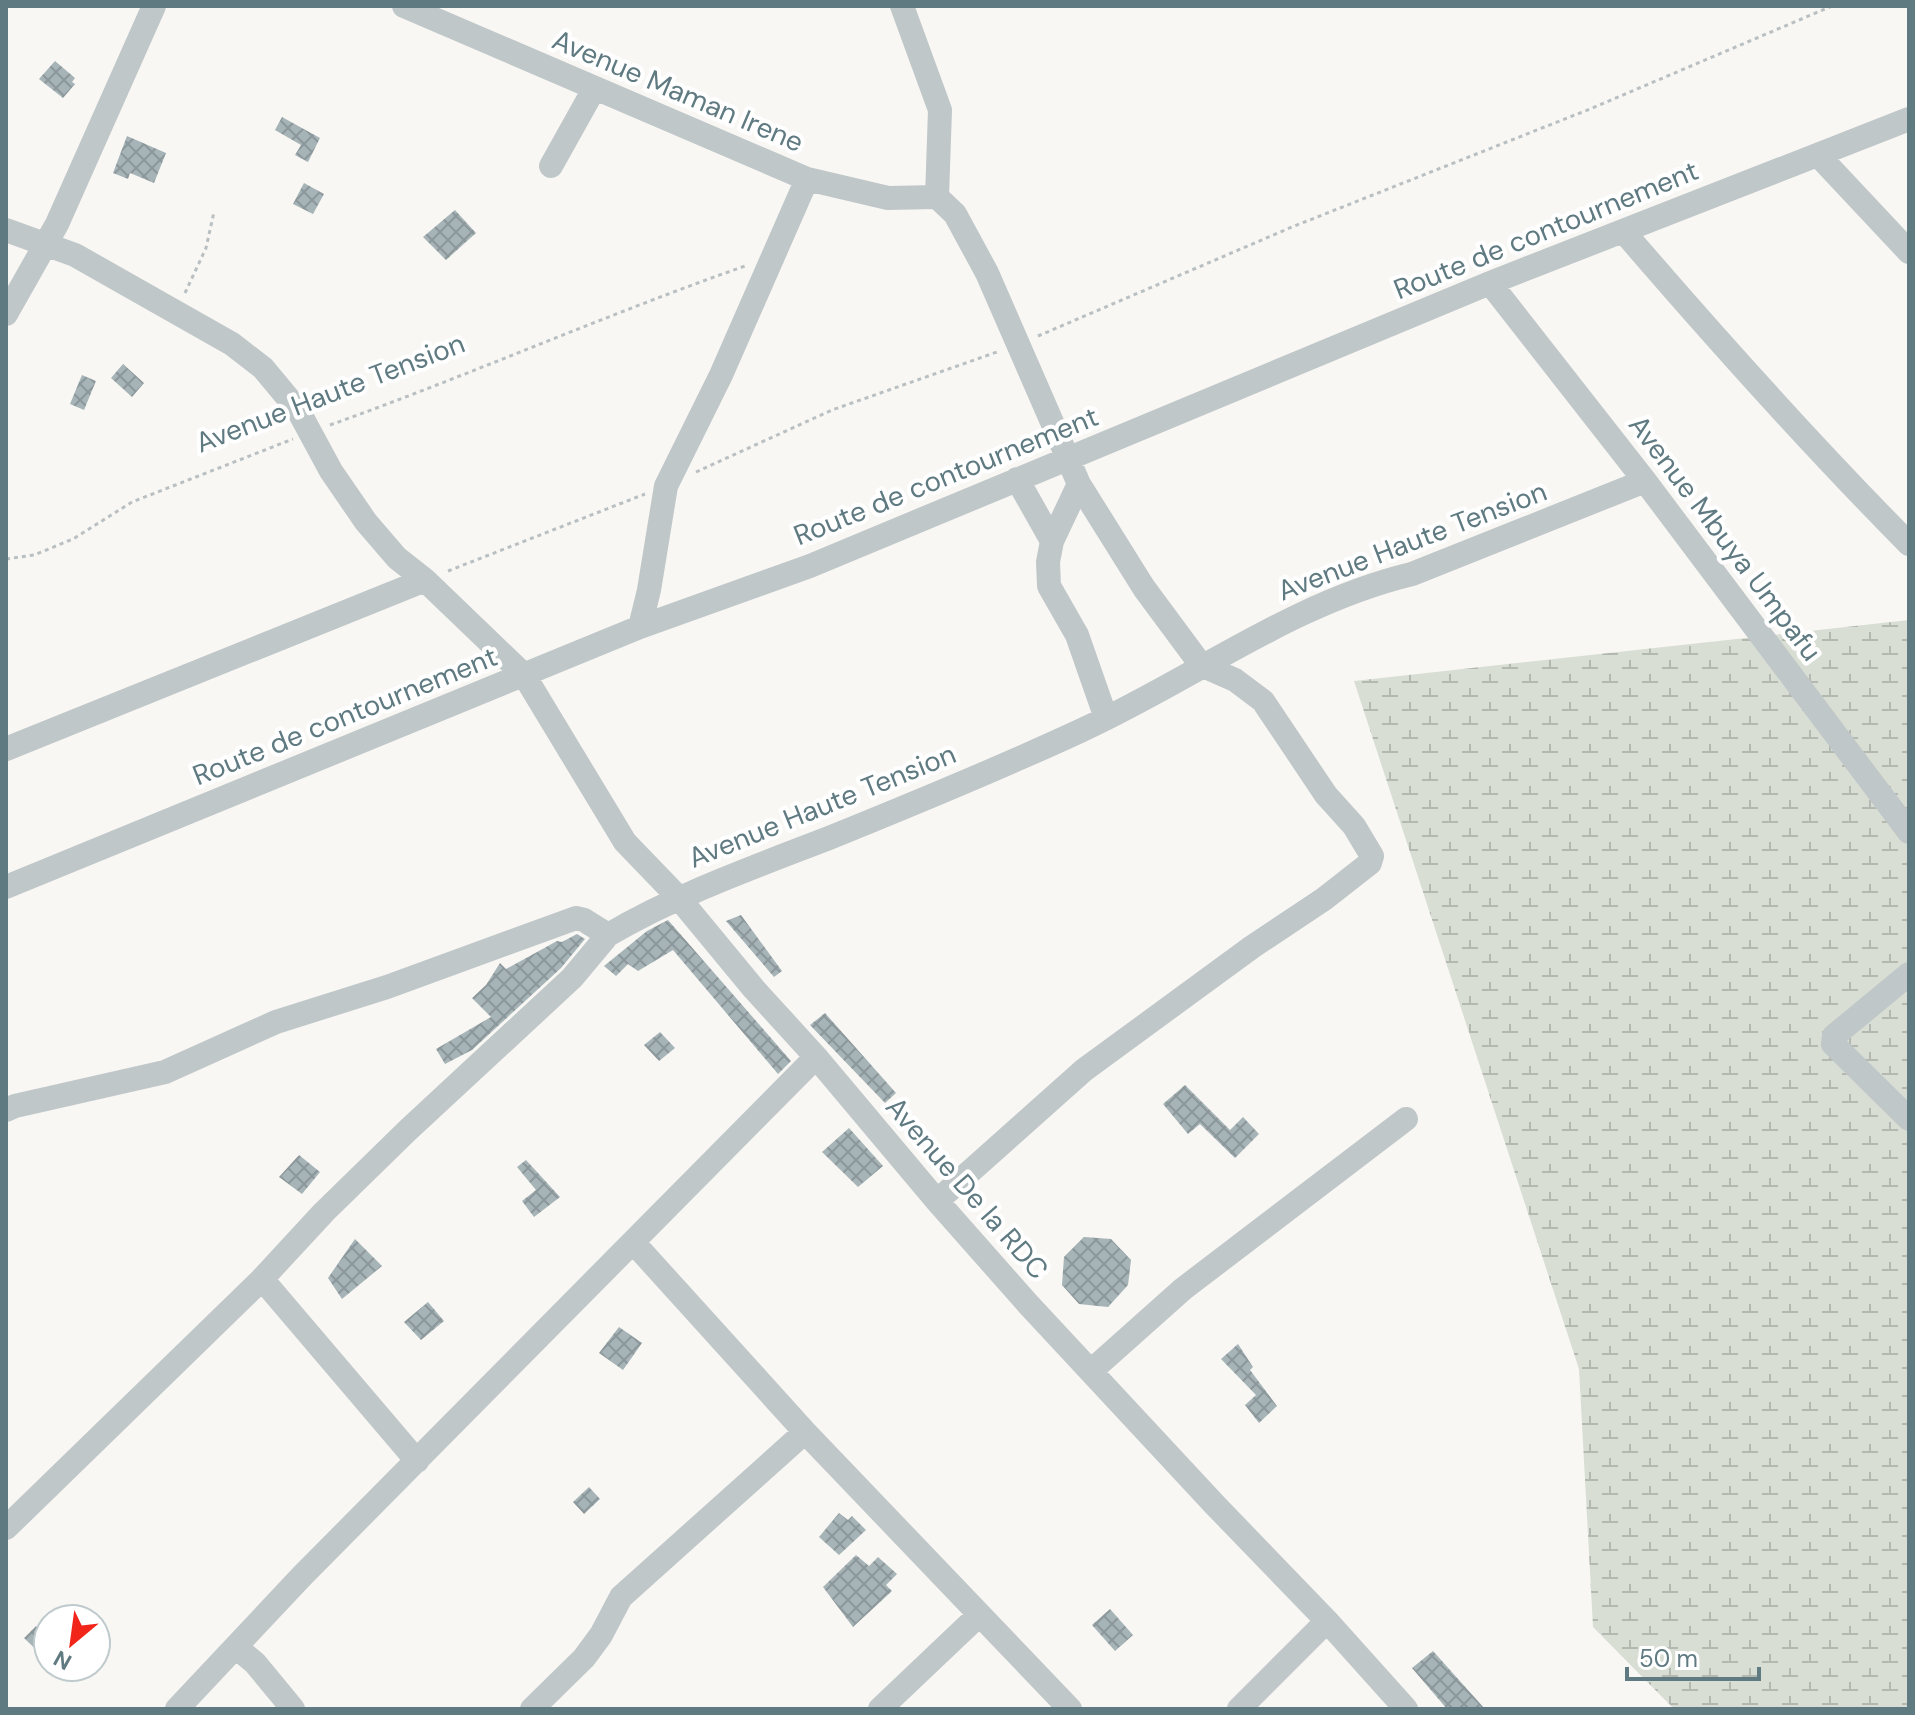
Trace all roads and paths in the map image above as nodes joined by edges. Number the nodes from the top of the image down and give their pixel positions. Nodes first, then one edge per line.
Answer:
1 (154, 6) edge
2 (404, 6) edge
3 (902, 6) edge
4 (1832, 6) edge
5 (594, 89) junction
6 (1909, 119) edge
7 (1818, 155) junction
8 (551, 166) dead end
9 (807, 179) junction
10 (937, 197) junction
11 (214, 212) dead end
12 (6, 230) edge
13 (1624, 232) junction
14 (46, 244) junction
15 (1909, 252) edge
16 (771, 258) junction
17 (1490, 283) junction
18 (176, 311) junction
19 (6, 314) edge
20 (1018, 345) junction
21 (311, 432) junction
22 (1066, 460) junction
23 (1017, 479) junction
24 (1645, 481) junction
25 (1079, 484) junction
26 (666, 486) junction
27 (1052, 541) junction
28 (1909, 544) edge
29 (6, 559) edge
30 (425, 580) junction
31 (640, 627) junction
32 (1201, 665) junction
33 (524, 675) junction
34 (1106, 718) junction
35 (6, 749) edge
36 (1909, 832) edge
37 (6, 887) edge
38 (678, 897) junction
39 (608, 935) junction
40 (1909, 974) edge
41 (816, 1057) junction
42 (6, 1110) edge
43 (1406, 1119) dead end
44 (1909, 1119) edge
45 (937, 1201) junction
46 (633, 1242) junction
47 (262, 1279) junction
48 (1091, 1371) junction
49 (805, 1432) junction
50 (417, 1461) junction
51 (6, 1528) edge
52 (979, 1615) junction
53 (1327, 1621) junction
54 (237, 1648) junction
55 (177, 1709) edge
56 (293, 1709) edge
57 (532, 1709) edge
58 (880, 1709) edge
59 (1070, 1709) edge
60 (1239, 1709) edge
61 (1406, 1709) edge

1 - 14 street
2 - 5 street, Avenue Maman Irene
3 - 10 street
4 - 20 path
5 - 8 street
5 - 9 street, Avenue Maman Irene
6 - 7 street, Route de contournement
7 - 13 street, Route de contournement
7 - 15 street
9 - 10 street, Avenue Maman Irene
9 - 16 street
10 - 20 street
11 - 18 path
12 - 14 street, Avenue De la RDC
13 - 17 street, Route de contournement
13 - 28 street
14 - 18 street, Avenue De la RDC
14 - 19 street
16 - 21 path, Avenue Haute Tension
16 - 26 street
17 - 22 street, Route de contournement
17 - 24 street, Avenue Mbuya Umpafu
18 - 21 street, Avenue De la RDC
20 - 22 street
20 - 26 path
21 - 29 path, Avenue Haute Tension
21 - 30 street, Avenue De la RDC
22 - 23 street, Route de contournement
22 - 25 street
23 - 27 street
23 - 31 street, Route de contournement
24 - 32 street, Avenue Haute Tension
24 - 36 street, Avenue Mbuya Umpafu
25 - 27 street
25 - 32 street
26 - 30 path
26 - 31 street
27 - 34 street
30 - 33 street, Avenue De la RDC
30 - 35 street
31 - 33 street, Route de contournement
32 - 34 street, Avenue Haute Tension
32 - 45 street
33 - 37 street, Route de contournement
33 - 38 street, Avenue De la RDC
34 - 38 street, Avenue Haute Tension
38 - 39 street, Avenue Haute Tension
38 - 41 street, Avenue De la RDC
39 - 42 street
39 - 47 street
40 - 44 street
41 - 45 street, Avenue De la RDC
41 - 46 street
43 - 48 street
45 - 48 street, Avenue De la RDC
46 - 49 street
46 - 50 street
47 - 50 street
47 - 51 street
48 - 53 street, Avenue De la RDC
49 - 52 street
49 - 57 street
50 - 54 street
52 - 58 street
52 - 59 street
53 - 60 street
53 - 61 street, Avenue De la RDC
54 - 55 street
54 - 56 street

